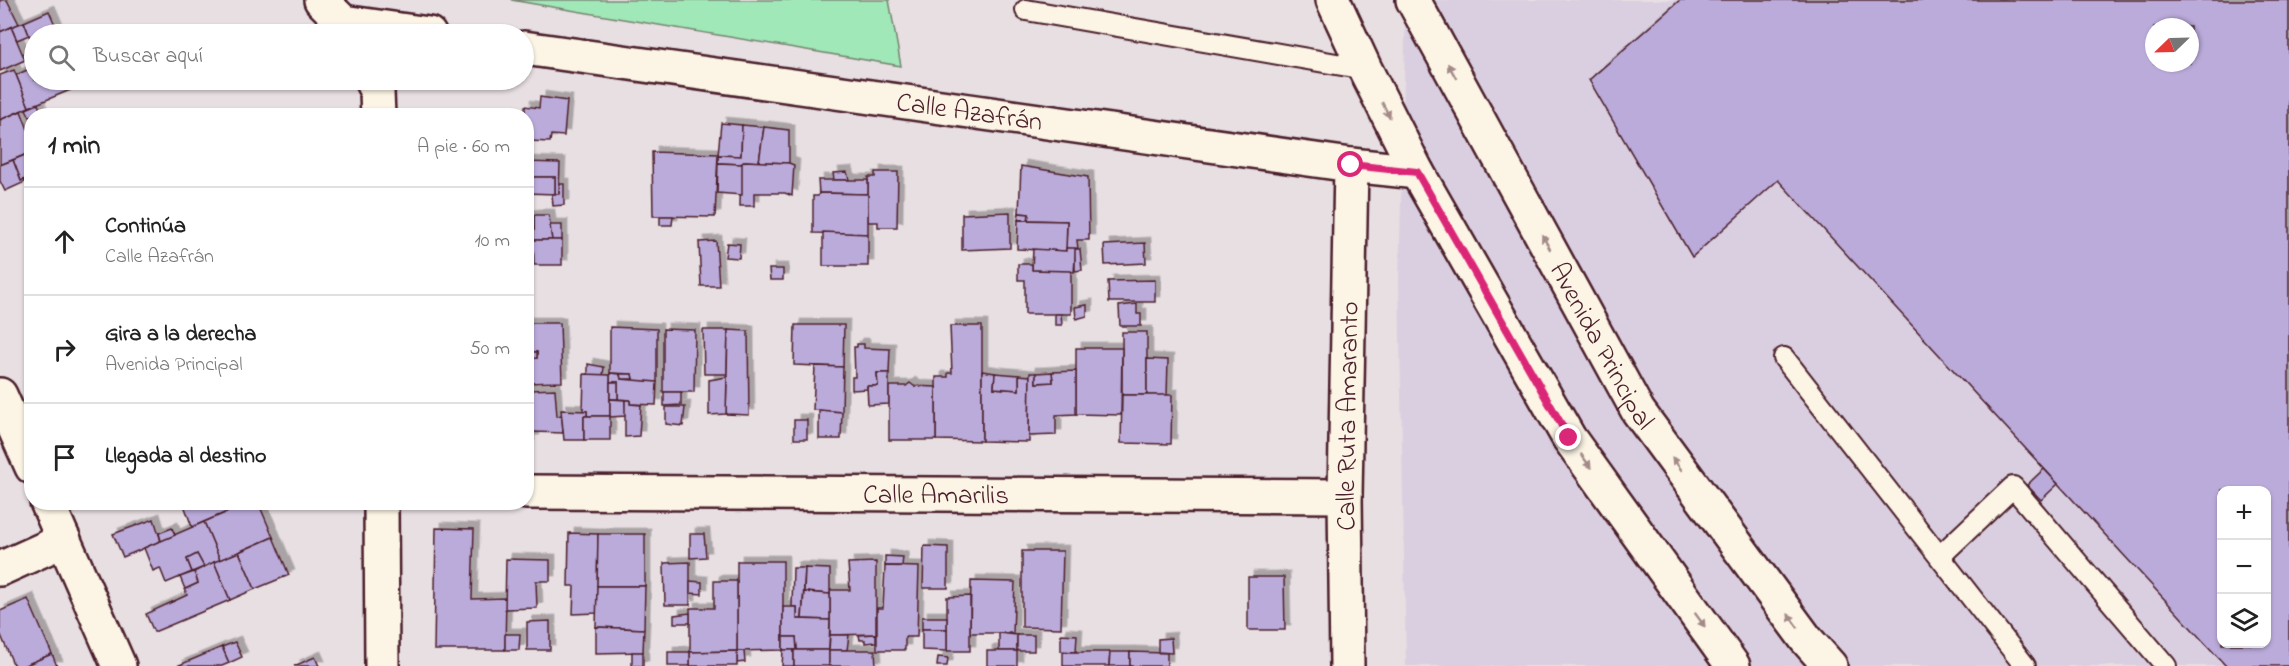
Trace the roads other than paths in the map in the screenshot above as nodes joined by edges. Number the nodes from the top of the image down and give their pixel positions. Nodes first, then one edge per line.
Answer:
1 (1333, 0) edge
2 (1413, 0) edge
3 (1026, 10) dead end
4 (338, 19) edge
5 (368, 24) edge
6 (534, 49) edge
7 (1365, 69) junction
8 (376, 90) edge
9 (378, 108) edge
10 (1351, 165) junction
11 (1417, 172) junction
12 (1785, 358) dead end
13 (0, 394) edge
14 (24, 449) edge
15 (534, 492) edge
16 (1345, 496) junction
17 (51, 510) edge
18 (381, 510) edge
19 (64, 540) junction
20 (1940, 556) junction
21 (0, 569) edge
22 (118, 666) edge
23 (382, 666) edge
24 (1347, 666) edge
25 (1734, 666) edge
26 (1830, 666) edge
27 (2025, 666) edge
28 (2166, 666) edge

1 - 7 street
26 -> 2 street, Avenida Principal
3 - 7 lane
4 - 5 street
6 - 10 street, Calle Azafrán
7 -> 11 street
8 - 9 street
10 - 11 street, Calle Azafrán
10 - 16 street, Calle Ruta Amaranto
11 -> 25 street
12 - 20 lane
13 - 14 street
15 - 16 street, Calle Amarilis
16 - 24 street, Calle Ruta Amaranto
17 - 19 street
18 - 23 street
19 - 21 street
19 - 22 street
20 - 27 lane
20 - 28 lane

